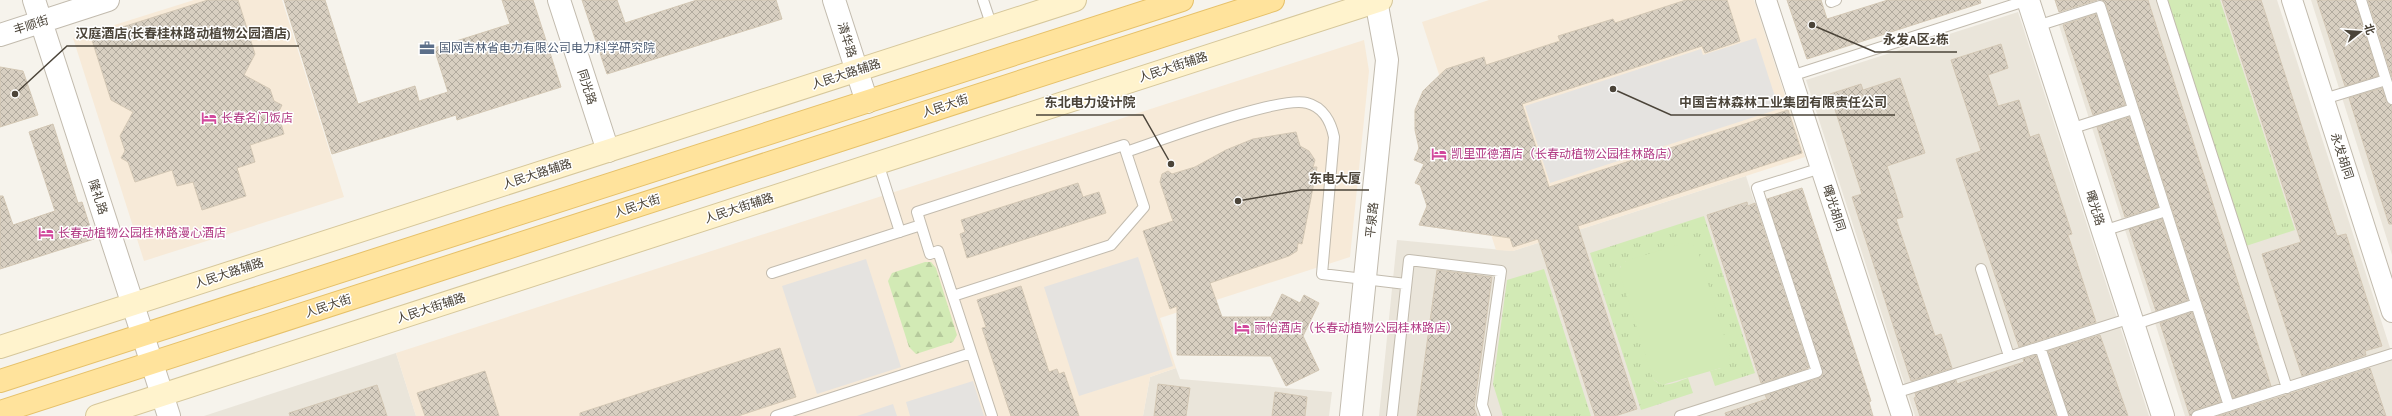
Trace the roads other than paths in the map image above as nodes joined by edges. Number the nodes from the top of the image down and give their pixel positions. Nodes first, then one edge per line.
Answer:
1 (34, 0) edge
2 (108, 0) edge
3 (559, 0) edge
4 (834, 0) edge
5 (983, 0) edge
6 (1075, 0) edge
7 (1182, 0) edge
8 (1273, 0) edge
9 (1378, 0) edge
10 (1766, 0) edge
11 (2028, 0) edge
12 (2162, 0) edge
13 (2292, 0) edge
14 (2361, 0) edge
15 (42, 22) junction
16 (2037, 26) junction
17 (992, 27) junction
18 (0, 35) edge
19 (857, 70) junction
20 (1791, 76) junction
21 (2386, 80) junction
22 (2324, 99) junction
23 (2392, 99) edge
24 (867, 102) junction
25 (2133, 109) junction
26 (2070, 129) junction
27 (608, 151) junction
28 (1126, 152) junction
29 (878, 163) junction
30 (1821, 168) junction
31 (2166, 211) junction
32 (921, 225) junction
33 (900, 232) junction
34 (2103, 232) junction
35 (1981, 269) dead end
36 (772, 274) dead end
37 (1365, 280) junction
38 (1406, 284) junction
39 (953, 296) junction
40 (133, 304) junction
41 (2196, 304) junction
42 (2392, 312) edge
43 (2132, 321) junction
44 (143, 335) junction
45 (0, 347) edge
46 (2040, 347) junction
47 (971, 353) junction
48 (2392, 354) edge
49 (2009, 356) junction
50 (152, 363) junction
51 (0, 382) edge
52 (2287, 388) junction
53 (1895, 393) junction
54 (162, 395) junction
55 (2229, 406) junction
56 (0, 412) edge
57 (97, 416) edge
58 (169, 416) edge
59 (776, 416) edge
60 (992, 416) edge
61 (1351, 416) edge
62 (1392, 416) edge
63 (1486, 416) edge
64 (1680, 416) edge
65 (1902, 416) edge
66 (2063, 416) edge
67 (2163, 416) edge
68 (2197, 416) edge

1 - 15 street, 隆礼路
2 - 15 street, 丰顺街
3 - 27 street, 同光路
4 - 19 street, 清华路
5 - 17 lane
6 - 17 main road, 人民大路辅路
7 - 24 main road
8 - 50 main road, 人民大街
9 - 29 main road, 人民大街辅路
9 - 37 street, 平泉路
10 - 20 street, 曙光胡同
11 - 16 street, 曙光路
11 - 20 lane
12 - 52 lane
13 - 22 street, 永发胡同
14 - 21 lane
15 - 18 street, 丰顺街
15 - 40 street, 隆礼路
16 - 25 lane
16 - 26 street, 曙光路
17 - 19 main road, 人民大路辅路
19 - 24 street, 清华路
19 - 27 main road, 人民大路辅路
20 - 30 street, 曙光胡同
21 - 22 lane
21 - 23 lane
22 - 42 street, 永发胡同
24 - 44 main road
25 - 26 lane
25 - 31 lane
26 - 34 street, 曙光路
27 - 40 main road, 人民大路辅路
28 - 32 lane
28 - 37 lane
28 - 39 lane
29 - 33 lane
29 - 54 main road, 人民大街辅路
30 - 53 street, 曙光胡同
30 - 64 lane
31 - 34 lane
31 - 41 lane
32 - 33 lane
32 - 39 lane
33 - 36 lane
34 - 43 street, 曙光路
35 - 49 lane
37 - 38 lane
37 - 61 street, 平泉路
38 - 62 lane
38 - 63 lane
39 - 47 lane
40 - 44 street, 隆礼路
40 - 45 main road, 人民大路辅路
41 - 43 lane
41 - 55 lane
43 - 46 lane
43 - 67 street, 曙光路
44 - 50 street, 隆礼路
44 - 51 main road
46 - 49 lane
46 - 66 lane
47 - 59 lane
47 - 60 lane
48 - 52 lane
49 - 53 lane
50 - 54 street, 隆礼路
50 - 56 main road, 人民大街
52 - 55 lane
53 - 65 street, 曙光胡同
54 - 57 main road, 人民大街辅路
54 - 58 street, 隆礼路
55 - 68 lane

